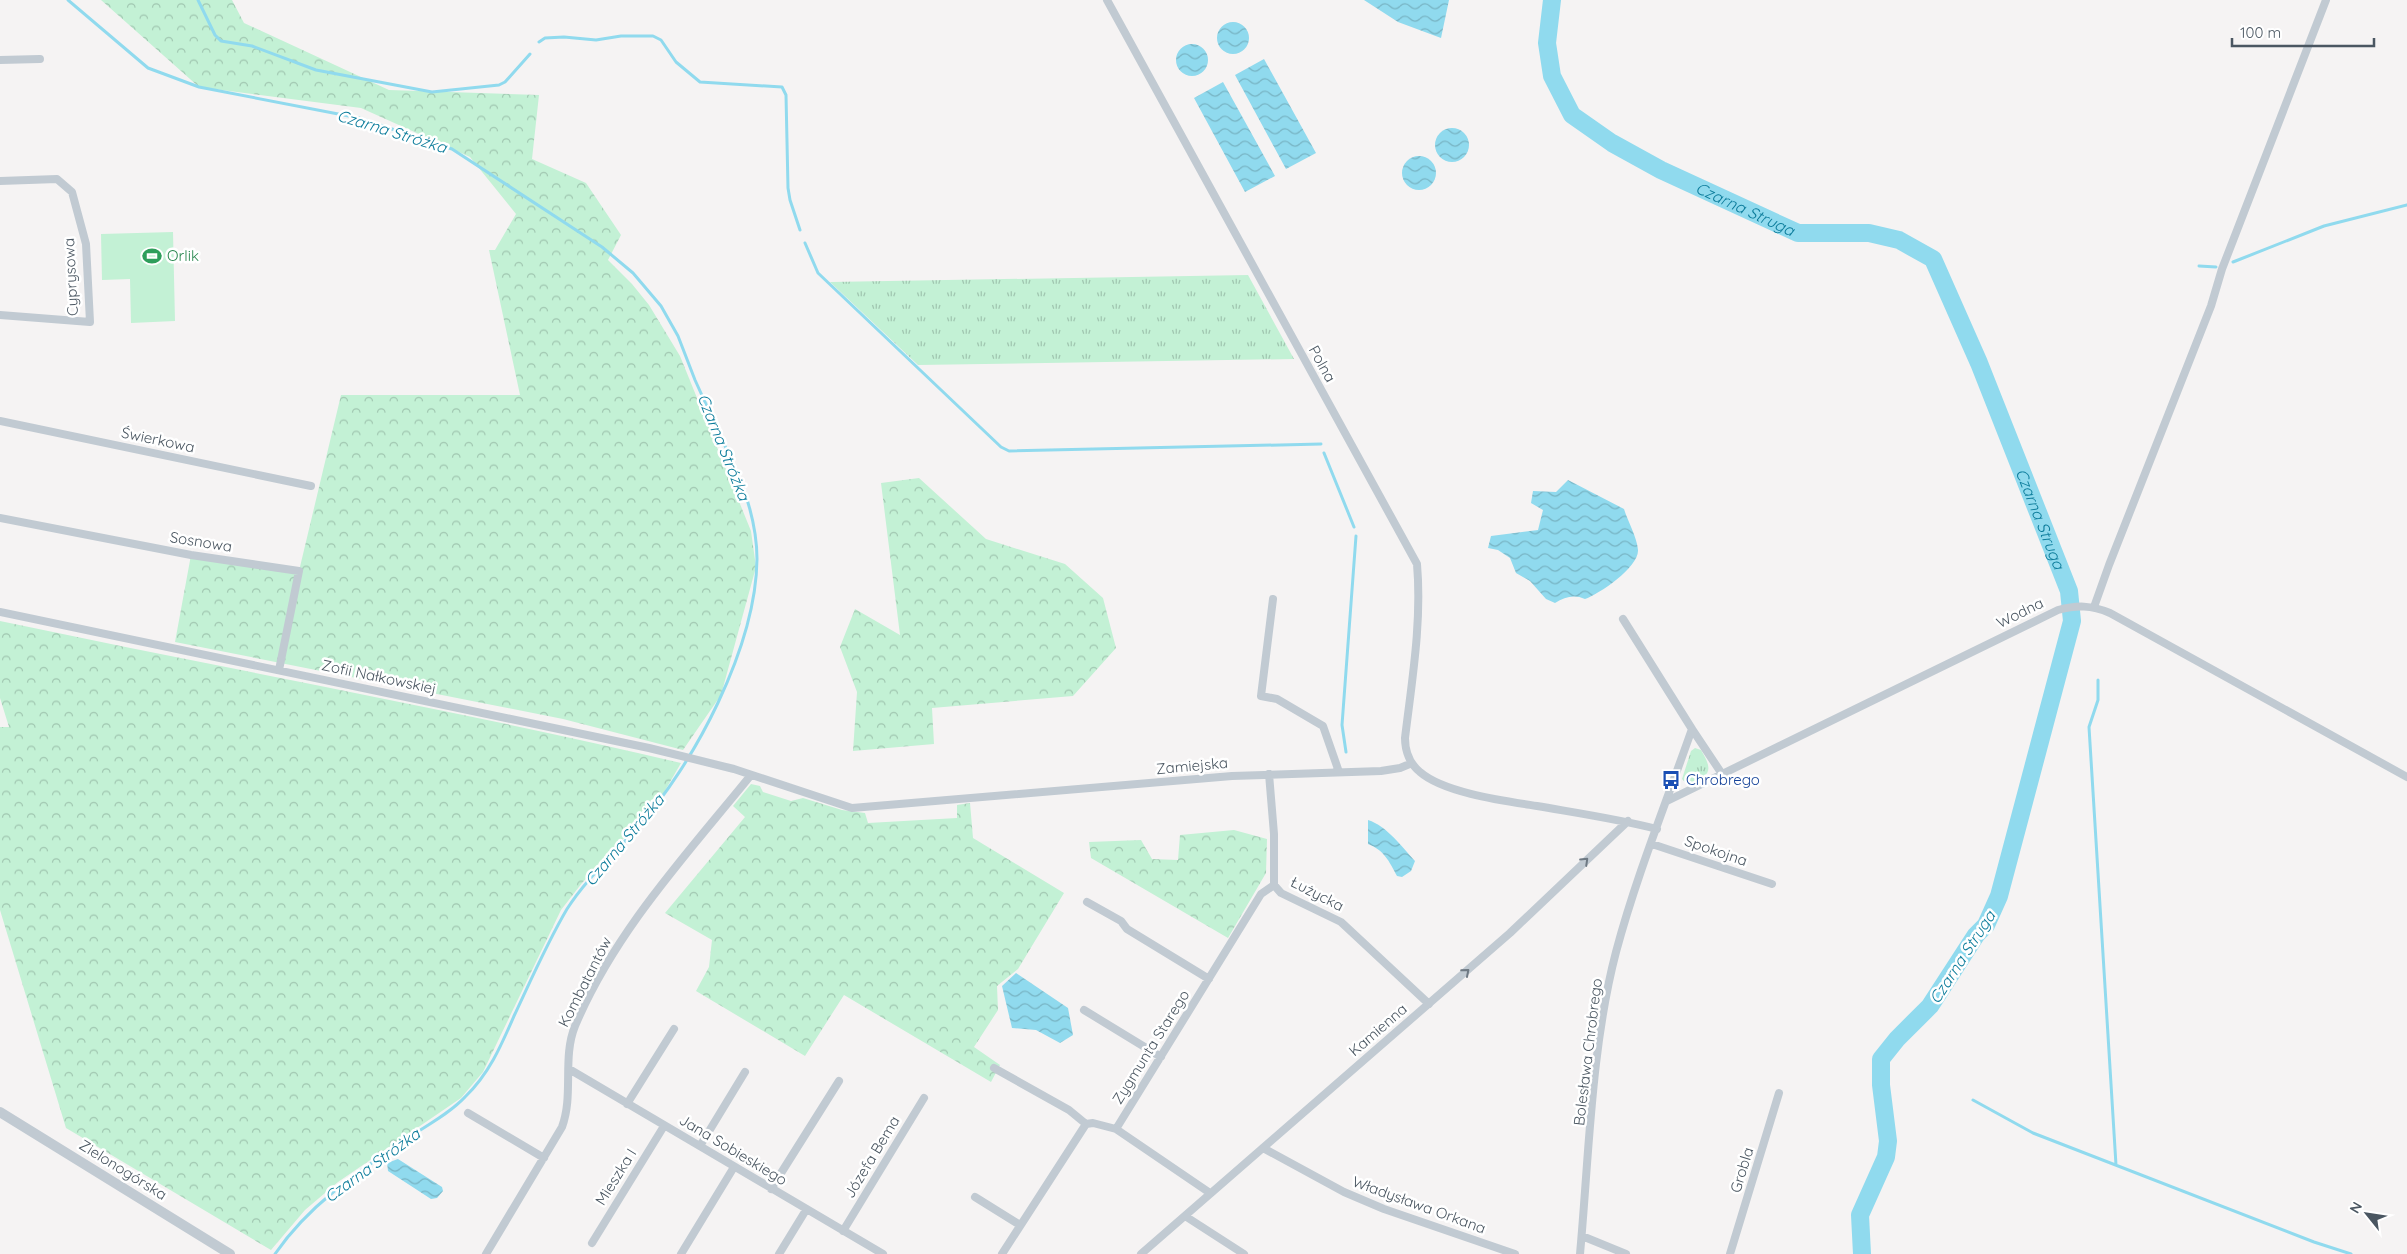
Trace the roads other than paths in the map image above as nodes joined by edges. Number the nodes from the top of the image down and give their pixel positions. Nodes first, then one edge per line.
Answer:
1 (1107, 0) edge
2 (2326, 0) edge
3 (40, 59) dead end
4 (0, 60) edge
5 (0, 181) edge
6 (0, 315) edge
7 (0, 421) edge
8 (311, 486) dead end
9 (0, 518) edge
10 (1274, 599) dead end
11 (2094, 607) junction
12 (0, 612) edge
13 (1623, 618) dead end
14 (279, 670) junction
15 (1692, 729) junction
16 (1412, 763) junction
17 (1339, 772) junction
18 (1269, 774) junction
19 (1722, 774) junction
20 (751, 775) junction
21 (2407, 777) edge
22 (1667, 801) junction
23 (1628, 821) junction
24 (1657, 829) junction
25 (1652, 844) junction
26 (1772, 884) dead end
27 (1274, 885) junction
28 (1086, 902) dead end
29 (1209, 979) junction
30 (1429, 1004) junction
31 (1084, 1010) dead end
32 (674, 1029) dead end
33 (1161, 1057) junction
34 (994, 1068) dead end
35 (569, 1069) junction
36 (745, 1072) dead end
37 (839, 1081) dead end
38 (1779, 1093) dead end
39 (924, 1098) dead end
40 (627, 1104) junction
41 (0, 1112) edge
42 (468, 1113) dead end
43 (1086, 1124) junction
44 (664, 1126) junction
45 (1116, 1129) junction
46 (700, 1146) junction
47 (1263, 1148) junction
48 (544, 1158) junction
49 (734, 1167) junction
50 (771, 1189) junction
51 (1210, 1193) junction
52 (975, 1197) dead end
53 (806, 1210) junction
54 (1185, 1216) junction
55 (1020, 1225) junction
56 (843, 1231) junction
57 (1582, 1236) junction
58 (592, 1243) dead end
59 (230, 1254) edge
60 (486, 1254) edge
61 (681, 1254) edge
62 (779, 1254) edge
63 (882, 1254) edge
64 (1002, 1254) edge
65 (1141, 1254) edge
66 (1244, 1254) edge
67 (1515, 1254) edge
68 (1580, 1254) edge
69 (1626, 1254) edge
70 (1730, 1254) edge

1 - 16 street, Polna
2 - 11 street
3 - 4 street
5 - 6 street, Cyprysowa
7 - 8 street, Świerkowa
9 - 14 street, Sosnowa
10 - 17 street
11 - 19 street, Wodna
11 - 21 street, Wodna
12 - 14 street, Zofii Nałkowskiej
13 - 15 street
14 - 20 street, Zofii Nałkowskiej
15 - 19 street
15 - 22 street
16 - 17 street, Zamiejska
16 - 23 street
17 - 18 street, Zamiejska
18 - 20 street, Zamiejska
18 - 27 street, Łużycka
19 - 22 street, Wodna
20 - 35 street, Kombatantów
22 - 24 street
23 - 24 street
30 -> 23 street, Kamienna
24 - 25 street, Bolesława Chrobrego
25 - 26 street, Spokojna
25 - 57 street, Bolesława Chrobrego
27 - 29 street, Zygmunta Starego
27 - 30 street, Łużycka
28 - 29 street, Zygmunta Starego
29 - 33 street, Zygmunta Starego
30 - 47 street, Kamienna
31 - 33 street
32 - 40 street
33 - 45 street, Zygmunta Starego
34 - 43 street
35 - 40 street, Jana Sobieskiego
35 - 48 street, Kombatantów
36 - 46 street
37 - 50 street
38 - 70 street, Grobla
39 - 56 street, Józefa Bema
40 - 44 street, Jana Sobieskiego
41 - 59 street, Zielonogórska
42 - 48 street
43 - 45 street
43 - 55 street
44 - 46 street, Jana Sobieskiego
44 - 58 street, Mieszka I
45 - 51 street
46 - 49 street, Jana Sobieskiego
47 - 51 street, Kamienna
47 - 67 street, Władysława Orkana
48 - 60 street, Kombatantów
49 - 50 street, Jana Sobieskiego
49 - 61 street
50 - 53 street, Jana Sobieskiego
51 - 54 street, Kamienna
52 - 55 street
53 - 56 street, Jana Sobieskiego
53 - 62 street
54 - 65 street, Kamienna
54 - 66 street
55 - 64 street
56 - 63 street, Jana Sobieskiego
57 - 68 street, Bolesława Chrobrego
57 - 69 street

